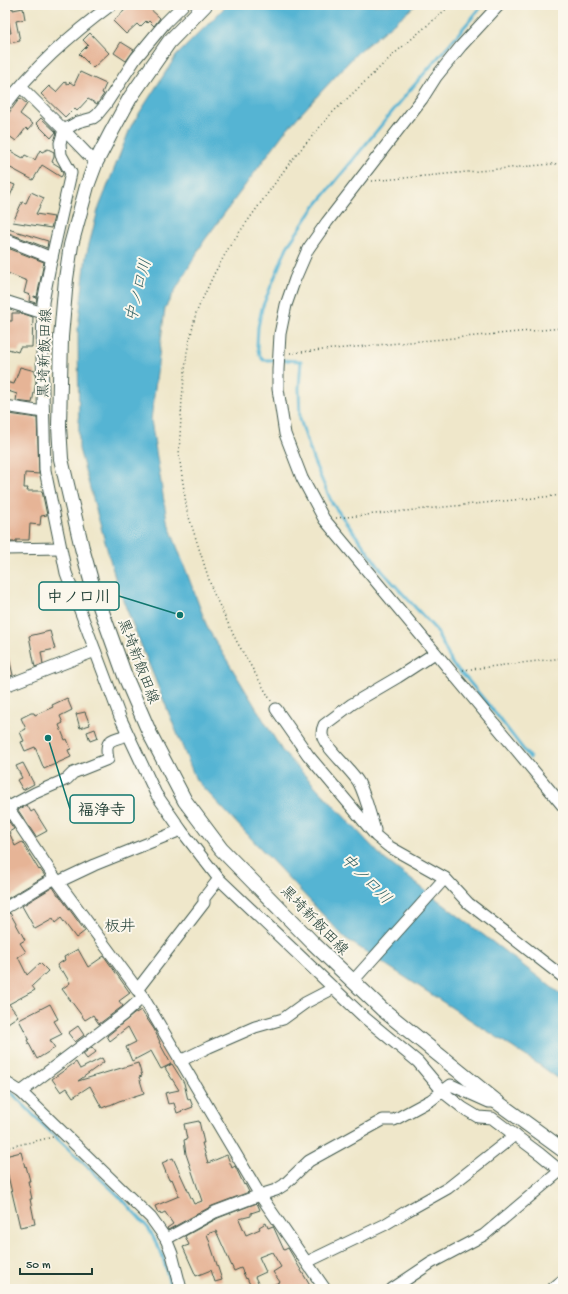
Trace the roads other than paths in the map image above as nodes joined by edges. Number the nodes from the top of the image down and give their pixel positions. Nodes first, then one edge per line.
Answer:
1 (111, 5) edge
2 (183, 5) edge
3 (205, 5) edge
4 (499, 5) edge
5 (21, 87) junction
6 (5, 105) edge
7 (64, 130) junction
8 (96, 162) junction
9 (5, 239) edge
10 (52, 258) junction
11 (5, 300) edge
12 (43, 313) junction
13 (5, 406) edge
14 (43, 412) junction
15 (60, 548) junction
16 (5, 549) edge
17 (95, 651) junction
18 (435, 653) junction
19 (5, 686) edge
20 (276, 709) road end
21 (128, 735) junction
22 (563, 806) edge
23 (6, 807) edge
24 (182, 830) junction
25 (376, 836) junction
26 (219, 879) junction
27 (56, 880) junction
28 (443, 881) junction
29 (5, 908) edge
30 (563, 977) edge
31 (354, 979) junction
32 (334, 988) junction
33 (140, 994) junction
34 (180, 1061) junction
35 (5, 1082) edge
36 (443, 1091) junction
37 (21, 1092) junction
38 (497, 1102) junction
39 (515, 1135) junction
40 (563, 1150) edge
41 (562, 1172) edge
42 (260, 1195) junction
43 (166, 1239) junction
44 (307, 1262) junction
45 (563, 1280) edge
46 (181, 1289) edge
47 (325, 1289) edge
48 (392, 1289) edge
49 (552, 1289) edge

1 - 5 street
2 - 7 street
3 - 8 main road, 黒埼新飯田線
4 - 18 street
5 - 6 street
5 - 7 street
7 - 8 street
7 - 10 street
8 - 31 main road, 黒埼新飯田線
9 - 10 street
10 - 12 street
11 - 12 street
12 - 14 street
13 - 14 street
14 - 15 street
15 - 16 street
15 - 17 street
17 - 19 street
17 - 21 street
18 - 22 street
18 - 25 street
20 - 25 street
21 - 23 street
21 - 24 street
23 - 27 street
24 - 26 street
24 - 27 street
25 - 28 street
26 - 32 street
26 - 33 street
27 - 29 street
27 - 33 street
28 - 30 street
28 - 31 street
31 - 38 main road, 黒埼新飯田線
32 - 34 street
32 - 36 street
33 - 34 street
33 - 37 street
34 - 42 street
35 - 37 street
36 - 38 street
36 - 39 street
36 - 42 street
37 - 43 street
38 - 40 main road, 黒埼新飯田線
39 - 41 street
39 - 44 street
41 - 48 street
42 - 43 street
42 - 44 street
43 - 46 street
44 - 47 street
45 - 49 street

